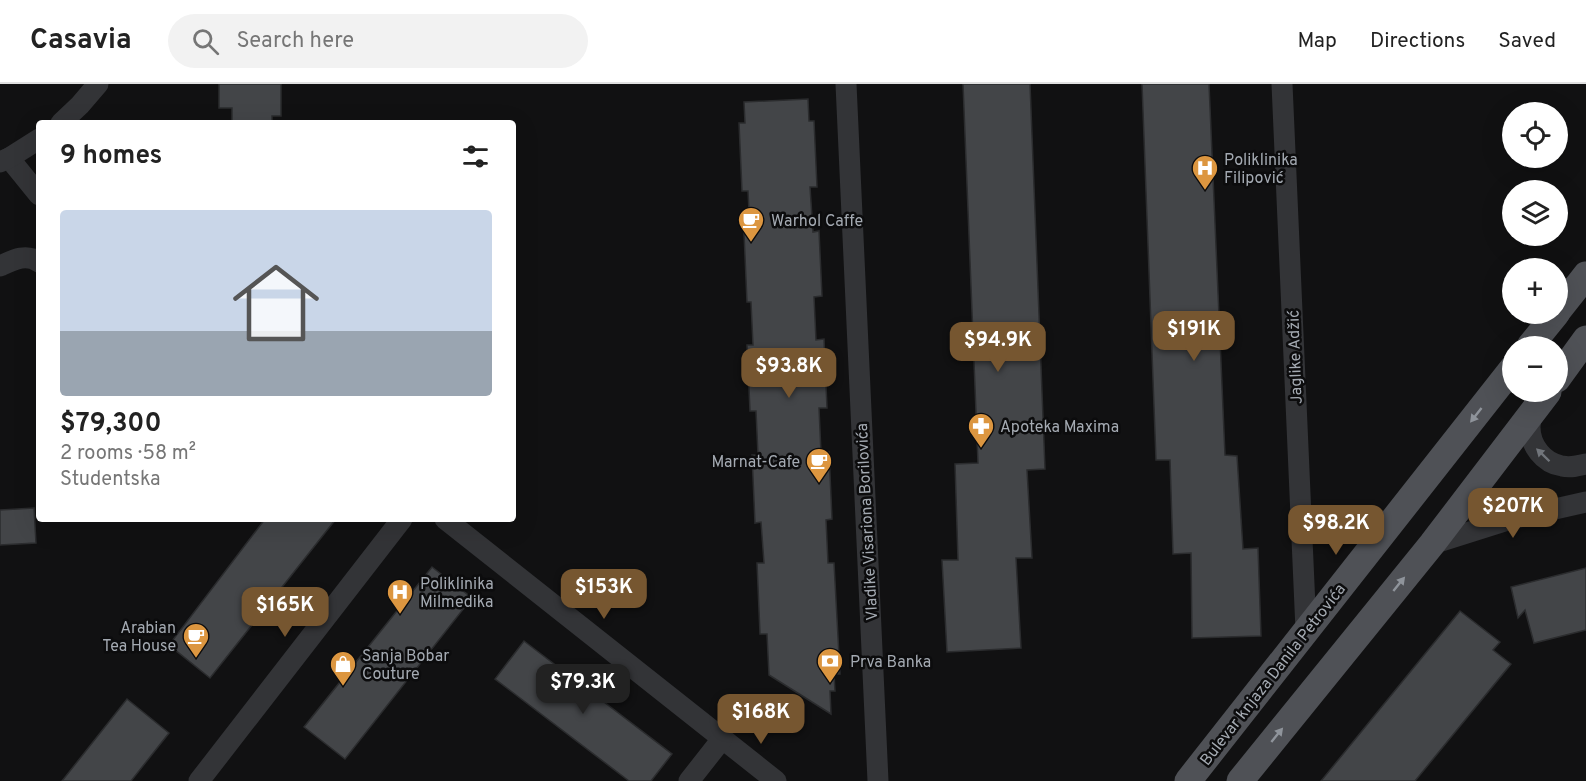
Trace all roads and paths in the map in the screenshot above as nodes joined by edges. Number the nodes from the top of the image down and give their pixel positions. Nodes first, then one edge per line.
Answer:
1 (98, 84) edge
2 (846, 84) edge
3 (1282, 84) edge
4 (64, 120) edge
5 (36, 142) edge
6 (5, 160) edge
7 (36, 192) edge
8 (36, 260) edge
9 (0, 266) edge
10 (1586, 276) edge
11 (1568, 298) edge
12 (1547, 324) edge
13 (1538, 336) edge
14 (1586, 339) edge
15 (1568, 364) edge
16 (1502, 382) edge
17 (1540, 402) edge
18 (1586, 464) edge
19 (1586, 501) edge
20 (400, 522) edge
21 (449, 522) edge
22 (1432, 544) junction
23 (1306, 630) junction
24 (722, 739) junction
25 (199, 781) edge
26 (689, 781) edge
27 (776, 781) edge
28 (878, 781) edge
29 (1188, 781) edge
30 (1240, 781) edge

1 - 4 street
2 - 28 street, Vladike Visariona Borilovića
3 - 23 street, Jaglike Adžić
5 - 6 street
6 - 7 street
8 - 9 street
10 - 11 main road
12 - 13 main road
14 - 15 main road
16 -> 23 main road, Bulevar knjaza Danila Petrovića
18 -> 17 street
17 - 22 main road
19 - 22 street
20 - 25 street
21 - 24 street
30 -> 22 main road
23 - 29 main road, Bulevar knjaza Danila Petrovića
24 - 26 street
24 - 27 street

